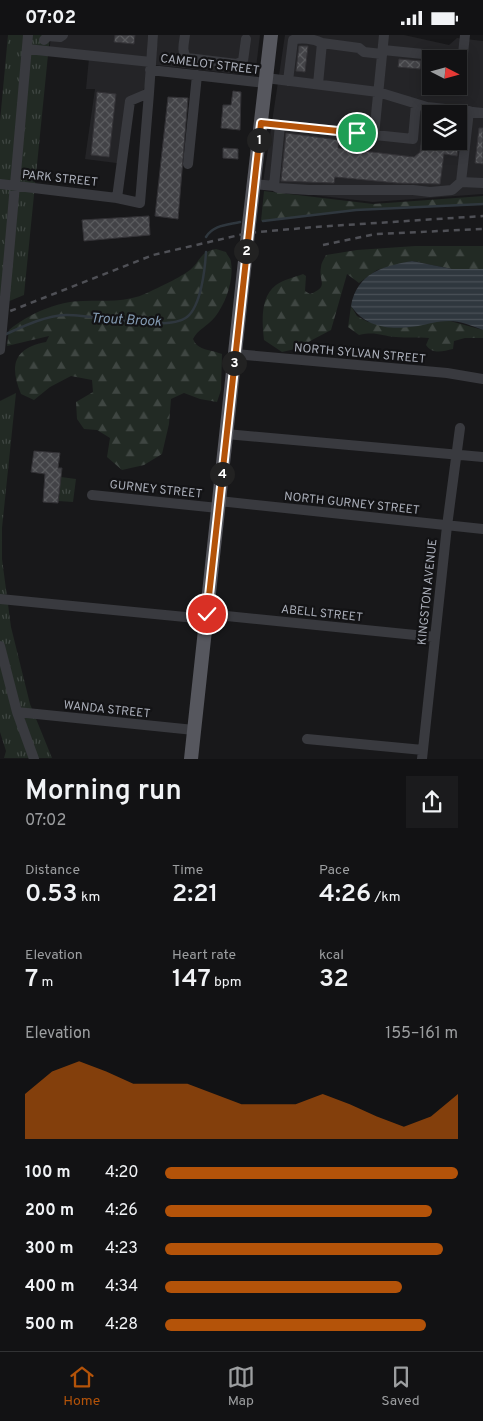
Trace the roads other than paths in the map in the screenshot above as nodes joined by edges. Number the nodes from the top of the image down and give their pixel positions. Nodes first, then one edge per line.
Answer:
1 (28, 35) edge
2 (63, 35) edge
3 (153, 35) edge
4 (185, 35) edge
5 (271, 35) edge
6 (384, 35) edge
7 (465, 35) edge
8 (246, 39) dead end
9 (44, 40) dead end
10 (322, 43) junction
11 (27, 49) junction
12 (463, 50) edge
13 (382, 52) junction
14 (422, 54) edge
15 (151, 66) junction
16 (197, 75) junction
17 (266, 81) junction
18 (288, 81) junction
19 (318, 84) junction
20 (149, 91) junction
21 (378, 91) junction
22 (416, 104) junction
23 (469, 111) junction
24 (483, 113) edge
25 (261, 123) junction
26 (280, 125) junction
27 (374, 135) junction
28 (188, 164) dead end
29 (461, 182) junction
30 (483, 183) edge
31 (0, 184) edge
32 (254, 184) junction
33 (16, 186) junction
34 (274, 186) junction
35 (118, 198) junction
36 (0, 349) edge
37 (235, 354) junction
38 (483, 379) edge
39 (460, 428) dead end
40 (226, 433) junction
41 (456, 455) junction
42 (483, 457) edge
43 (92, 495) dead end
44 (219, 505) junction
45 (447, 526) junction
46 (483, 529) edge
47 (0, 599) edge
48 (207, 617) junction
49 (435, 637) junction
50 (0, 646) edge
51 (3, 670) edge
52 (17, 712) junction
53 (194, 730) junction
54 (307, 739) dead end
55 (422, 754) edge
56 (34, 759) edge
57 (191, 759) edge

1 - 11 street
2 - 9 street
3 - 15 street
4 - 8 street
5 - 17 main road
6 - 13 street
7 - 12 street
10 - 13 street
10 - 18 street
10 - 19 street
11 - 15 street, CAMELOT STREET
11 - 33 street
13 - 14 street
13 - 21 street
15 - 16 street, CAMELOT STREET
15 - 20 street
16 - 17 street, CAMELOT STREET
16 - 28 street
17 - 18 street, CAMELOT STREET
17 - 25 main road
18 - 19 street, CAMELOT STREET
19 - 21 street, CAMELOT STREET
20 - 35 street
20 - 35 street, PARK STREET
21 - 22 street, CAMELOT STREET
21 - 27 street
22 - 23 street, CAMELOT STREET
22 - 27 street
23 - 24 street, CAMELOT STREET
23 - 29 street
25 - 26 street
25 - 32 main road
26 - 27 street
26 - 34 street
29 - 30 street
29 - 34 street
31 - 33 street, PARK STREET
32 - 34 street
32 - 37 main road
33 - 35 street, PARK STREET
33 - 36 street, bridge
37 - 38 street, NORTH SYLVAN STREET
37 - 40 main road
39 - 41 street, KINGSTON AVENUE
40 - 41 street
40 - 44 main road
41 - 42 street
41 - 45 street, KINGSTON AVENUE
43 - 44 street, GURNEY STREET
44 - 45 street, NORTH GURNEY STREET
44 - 48 main road
45 - 46 street, NORTH GURNEY STREET
45 - 49 street, KINGSTON AVENUE
47 - 48 street, ABELL STREET
48 - 49 street, ABELL STREET
48 - 53 main road
49 - 55 street, KINGSTON AVENUE
50 - 51 street
51 - 52 street
52 - 53 street, WANDA STREET
52 - 56 street
53 - 57 main road
54 - 55 street

